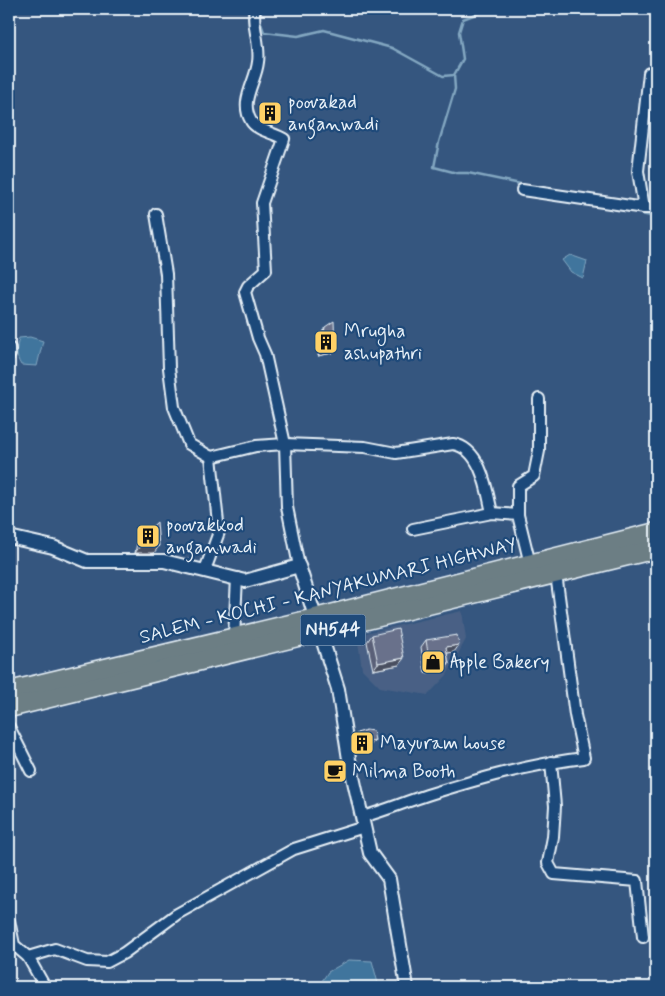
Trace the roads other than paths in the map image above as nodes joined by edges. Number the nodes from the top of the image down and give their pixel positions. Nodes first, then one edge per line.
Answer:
1 (255, 9) edge
2 (649, 73) dead end
3 (651, 104) edge
4 (522, 190) dead end
5 (644, 208) junction
6 (656, 208) edge
7 (156, 214) dead end
8 (9, 349) edge
9 (9, 354) edge
10 (539, 399) dead end
11 (284, 444) junction
12 (211, 456) junction
13 (492, 513) junction
14 (518, 515) junction
15 (413, 529) dead end
16 (656, 532) edge
17 (9, 537) edge
18 (656, 549) edge
19 (530, 564) junction
20 (299, 566) junction
21 (205, 570) junction
22 (556, 574) junction
23 (236, 578) junction
24 (317, 625) junction
25 (234, 637) junction
26 (9, 690) edge
27 (9, 708) edge
28 (9, 727) edge
29 (551, 762) junction
30 (31, 772) dead end
31 (363, 822) junction
32 (9, 920) edge
33 (643, 937) dead end
34 (28, 957) junction
35 (45, 987) edge
36 (407, 987) edge

1 - 11 street
2 - 3 street
3 - 5 street
4 - 5 street
5 - 6 street
7 - 12 street
8 - 9 street
10 - 14 street
11 - 12 street
11 - 13 street
11 - 20 street
12 - 21 street
13 - 14 street
13 - 15 street
14 - 19 street
16 - 19 highway, SALEM - KOCHI - KANYAKUMARI HIGHWAY / NH544
17 - 21 street
18 - 22 highway, SALEM - KOCHI - KANYAKUMARI HIGHWAY / NH544
19 - 24 highway, SALEM - KOCHI - KANYAKUMARI HIGHWAY / NH544
20 - 23 street
20 - 24 street
21 - 23 street
22 - 24 highway, SALEM - KOCHI - KANYAKUMARI HIGHWAY / NH544
22 - 29 street
23 - 25 street
24 - 25 highway, SALEM - KOCHI - KANYAKUMARI HIGHWAY / NH544
24 - 27 highway, SALEM - KOCHI - KANYAKUMARI HIGHWAY / NH544
24 - 31 street
25 - 26 highway, SALEM - KOCHI - KANYAKUMARI HIGHWAY / NH544
28 - 30 street
29 - 31 street
29 - 33 street
31 - 34 street
31 - 36 street
32 - 34 street
34 - 35 street

